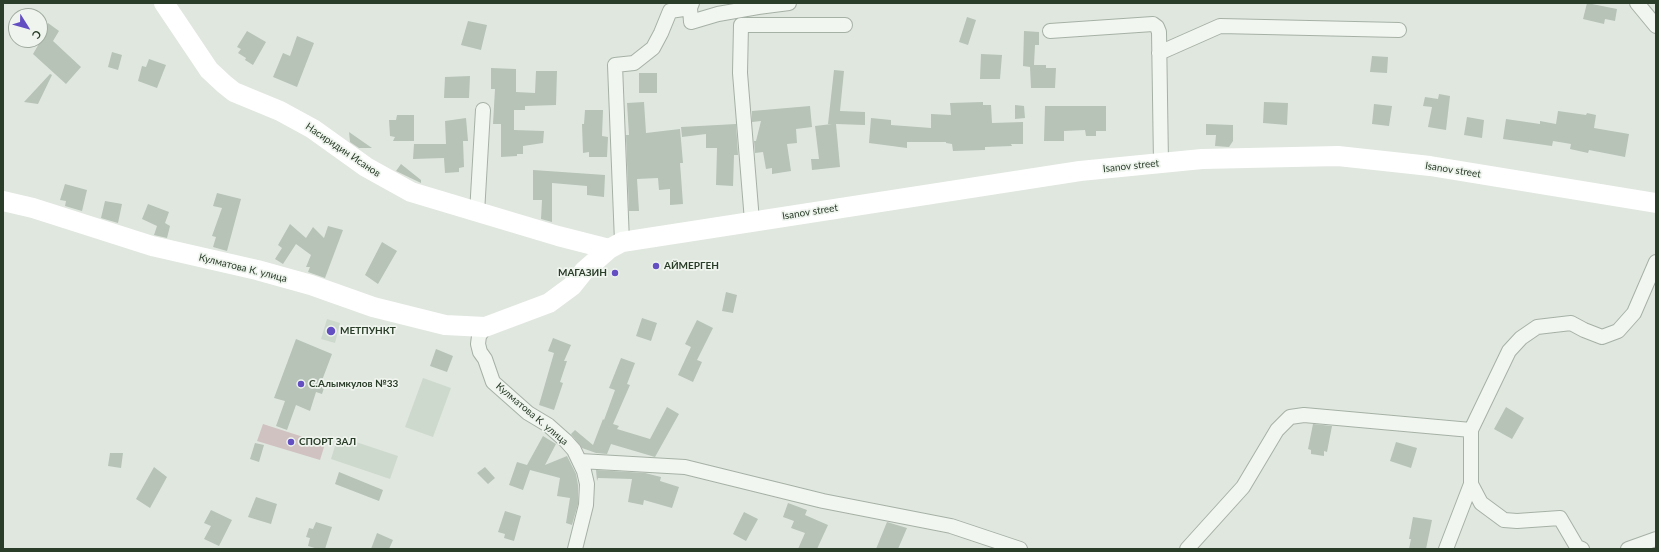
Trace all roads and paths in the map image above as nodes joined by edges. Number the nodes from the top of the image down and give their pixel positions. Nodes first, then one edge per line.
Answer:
1 (164, 3) edge
2 (789, 3) edge
3 (1636, 3) edge
4 (691, 6) edge
5 (845, 25) dead end
6 (1656, 26) edge
7 (1398, 30) dead end
8 (1050, 31) dead end
9 (1159, 52) junction
10 (483, 110) dead end
11 (1161, 163) junction
12 (3, 202) edge
13 (1656, 203) edge
14 (477, 213) junction
15 (752, 221) junction
16 (615, 246) junction
17 (1656, 262) edge
18 (485, 327) junction
19 (1471, 430) junction
20 (580, 461) junction
21 (1471, 484) junction
22 (1656, 539) edge
23 (575, 549) edge
24 (1020, 549) edge
25 (1187, 549) edge
26 (1446, 549) edge
27 (1582, 549) edge
28 (1628, 549) edge

1 - 14 main road, Насиридин Исанов
2 - 4 street
3 - 6 street
4 - 16 street
5 - 15 street
7 - 9 street
8 - 9 street
9 - 11 street
10 - 14 street
11 - 13 main road, Isanov street
11 - 15 main road, Isanov street
12 - 18 main road, Кулматова К. улица
14 - 16 main road, Насиридин Исанов
15 - 16 main road, Isanov street
16 - 18 main road, Кулматова К. улица
17 - 19 street
18 - 20 street, Кулматова К. улица
19 - 21 street
19 - 25 street
20 - 23 street, Кулматова К. улица
20 - 24 street
21 - 26 street
21 - 27 street
22 - 28 street

